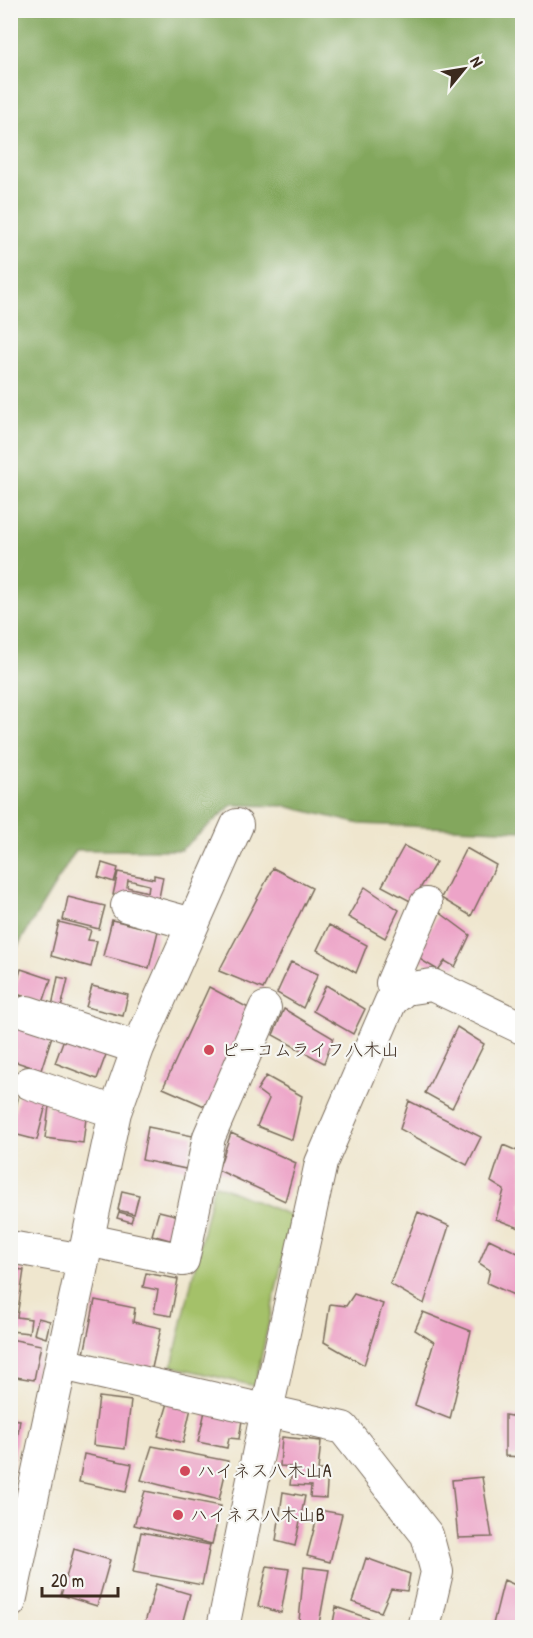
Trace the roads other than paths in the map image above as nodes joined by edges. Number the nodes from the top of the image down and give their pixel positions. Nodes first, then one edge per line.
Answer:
1 (237, 825) dead end
2 (426, 904) dead end
3 (127, 906) dead end
4 (192, 924) junction
5 (396, 996) junction
6 (265, 1008) dead end
7 (27, 1012) dead end
8 (522, 1028) edge
9 (138, 1048) junction
10 (29, 1083) dead end
11 (115, 1112) junction
12 (10, 1247) edge
13 (85, 1250) junction
14 (62, 1364) junction
15 (267, 1410) junction
16 (10, 1602) edge
17 (223, 1628) edge
18 (424, 1628) edge

1 - 4 street
2 - 5 street
3 - 4 street
4 - 9 street
5 - 8 street
5 - 15 street
6 - 13 street
7 - 9 street
9 - 11 street
10 - 11 street
11 - 13 street
12 - 13 street
13 - 14 street
14 - 15 street
14 - 16 street
15 - 17 street
15 - 18 street

